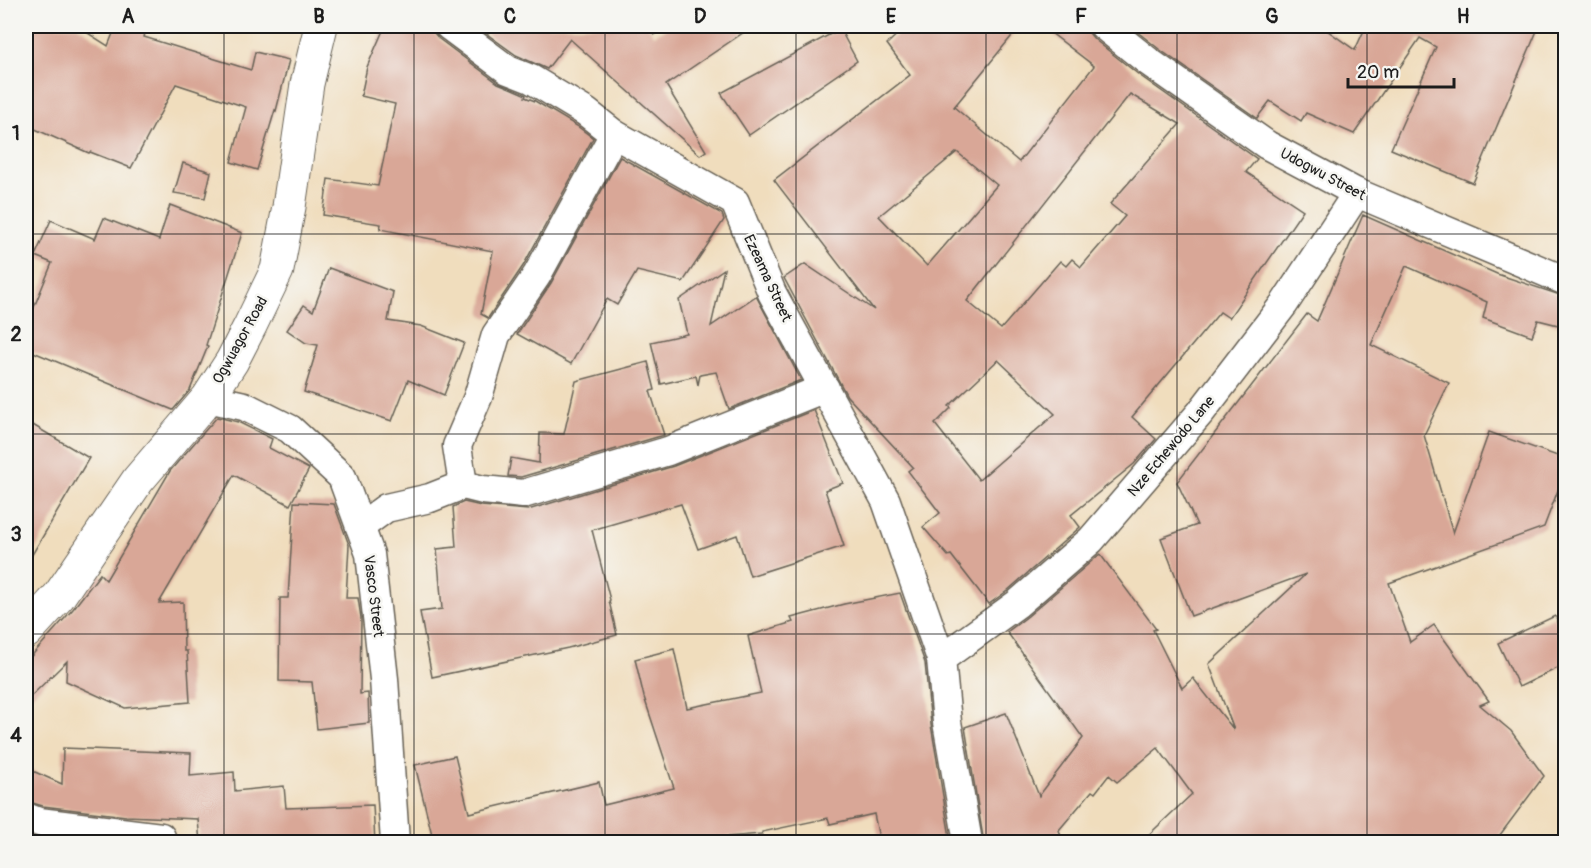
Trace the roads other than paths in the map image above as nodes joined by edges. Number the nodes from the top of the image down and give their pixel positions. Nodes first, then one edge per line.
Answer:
1 (321, 26) edge
2 (449, 26) edge
3 (1104, 26) edge
4 (614, 134) junction
5 (1357, 193) junction
6 (1566, 281) edge
7 (825, 388) junction
8 (208, 398) junction
9 (463, 485) junction
10 (360, 528) junction
11 (26, 632) edge
12 (941, 659) junction
13 (26, 817) edge
14 (161, 837) dead end
15 (395, 843) edge
16 (968, 843) edge

1 - 8 street, Ogwuagor Road
2 - 4 street, Ezeama Street
3 - 5 street, Udogwu Street
4 - 7 street, Ezeama Street
4 - 9 street
5 - 6 street, Udogwu Street
5 - 12 street, Nze Echewodo Lane
7 - 9 street
7 - 12 street, Ezeama Street
8 - 10 street, Vasco Street
8 - 11 street, Ogwuagor Road
9 - 10 street
10 - 15 street, Vasco Street
12 - 16 street, Ezeama Street
13 - 14 street

